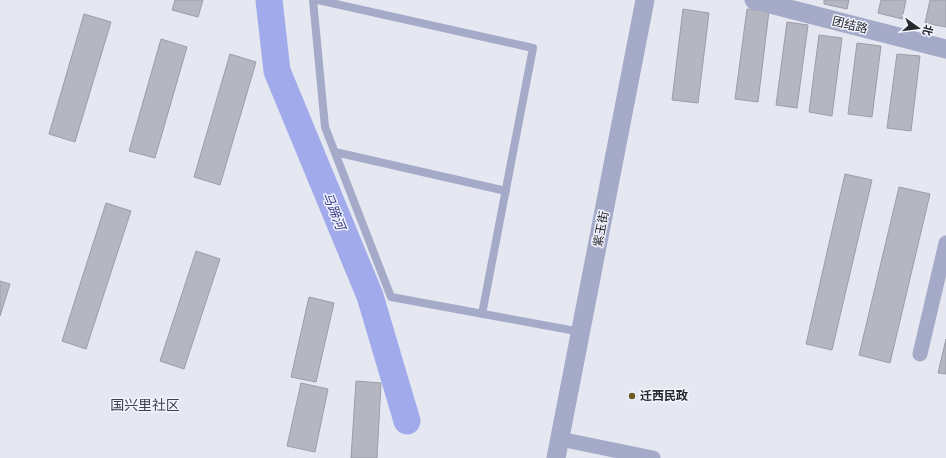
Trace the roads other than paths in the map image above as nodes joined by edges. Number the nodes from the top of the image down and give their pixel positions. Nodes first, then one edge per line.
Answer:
1 (313, 0) edge
2 (318, 0) edge
3 (645, 0) edge
4 (754, 0) edge
5 (946, 49) edge
6 (335, 152) junction
7 (506, 190) junction
8 (946, 243) edge
9 (482, 314) junction
10 (581, 332) junction
11 (920, 354) dead end
12 (560, 439) junction
13 (556, 458) edge
14 (653, 458) edge

1 - 6 lane
2 - 7 lane
3 - 10 street, 紫玉街
4 - 5 street, 团结路
6 - 7 lane
6 - 9 lane
7 - 9 lane
8 - 11 street
9 - 10 lane
10 - 12 street, 紫玉街
12 - 13 street, 紫玉街
12 - 14 street

